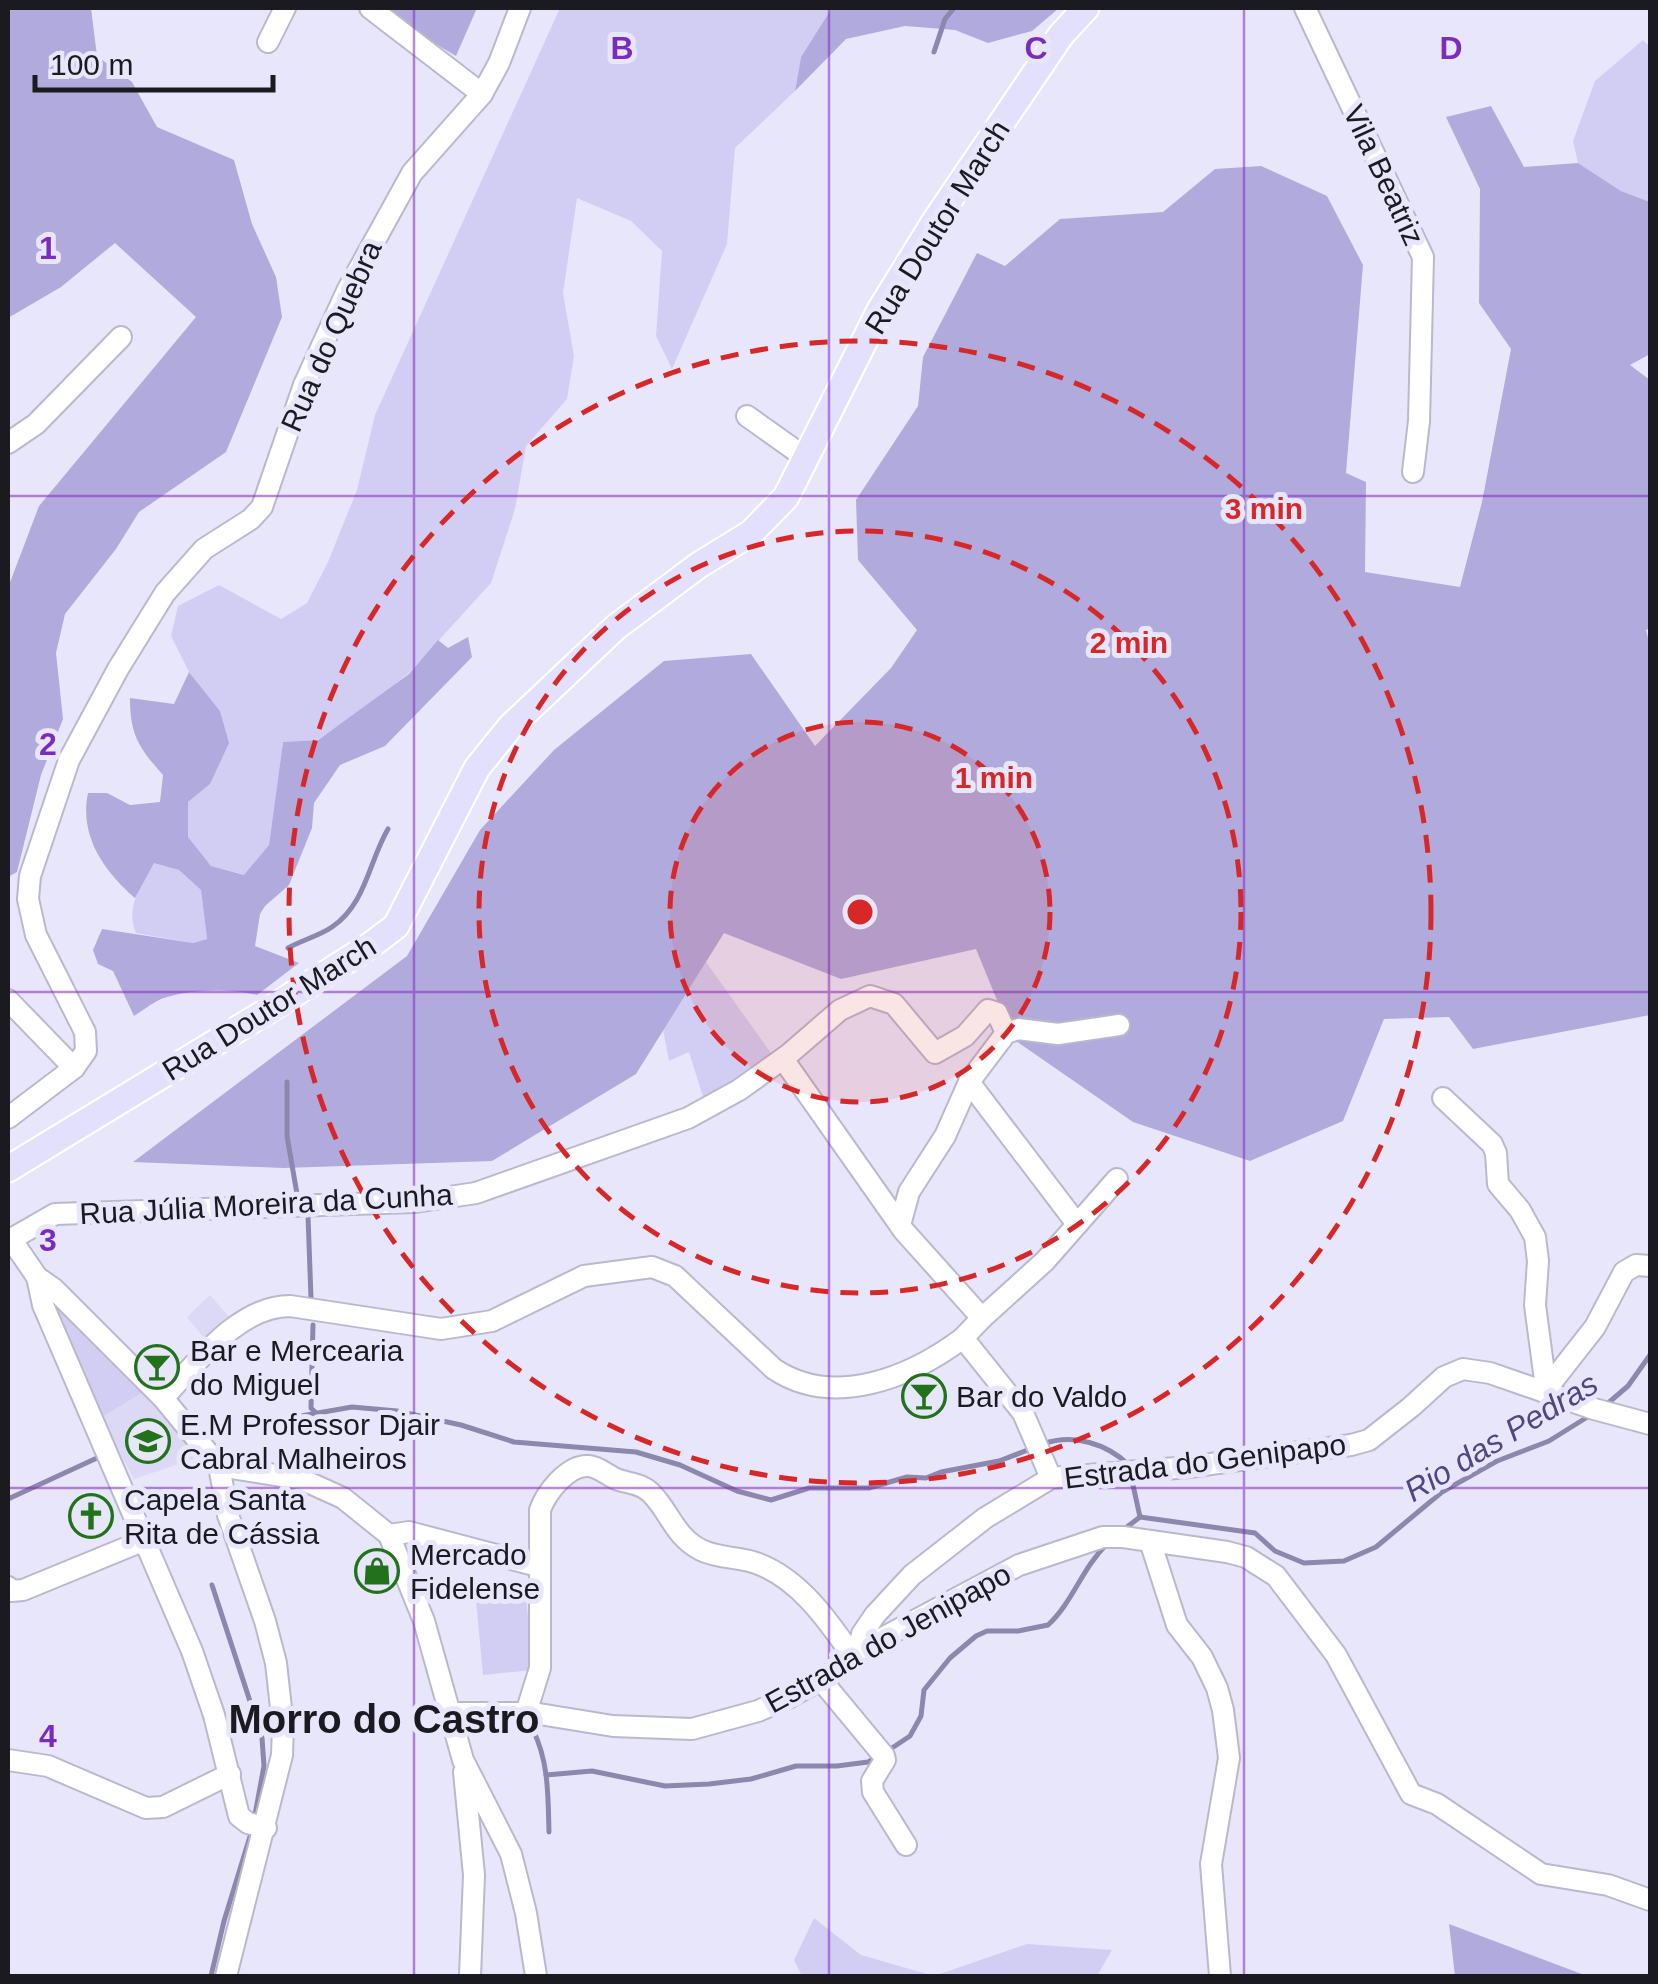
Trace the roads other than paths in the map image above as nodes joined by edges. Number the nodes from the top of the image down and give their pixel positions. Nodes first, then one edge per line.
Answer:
1 (263, 8) edge
2 (285, 8) edge
3 (370, 8) edge
4 (520, 8) edge
5 (1086, 8) edge
6 (1305, 8) edge
7 (482, 94) junction
8 (121, 337) dead end
9 (747, 416) dead end
10 (8, 444) edge
11 (806, 458) junction
12 (1413, 472) dead end
13 (8, 1000) edge
14 (1119, 1025) dead end
15 (1006, 1033) junction
16 (783, 1059) junction
17 (74, 1068) junction
18 (969, 1082) junction
19 (1443, 1098) dead end
20 (8, 1118) edge
21 (8, 1169) edge
22 (1118, 1179) dead end
23 (1077, 1224) junction
24 (900, 1225) junction
25 (9, 1240) edge
26 (1650, 1266) edge
27 (44, 1290) junction
28 (982, 1318) junction
29 (963, 1338) junction
30 (1545, 1390) junction
31 (163, 1398) junction
32 (1650, 1424) edge
33 (219, 1466) junction
34 (1050, 1478) junction
35 (389, 1535) junction
36 (145, 1540) junction
37 (1150, 1541) junction
38 (538, 1566) junction
39 (8, 1588) edge
40 (855, 1653) junction
41 (820, 1680) junction
42 (448, 1713) junction
43 (526, 1713) junction
44 (8, 1760) edge
45 (462, 1760) junction
46 (230, 1774) junction
47 (266, 1828) junction
48 (906, 1845) dead end
49 (1650, 1900) edge
50 (226, 1976) edge
51 (470, 1976) edge
52 (536, 1976) edge
53 (1220, 1976) edge

1 - 2 street
3 - 7 street
4 - 7 street, Rua do Quebra
5 - 11 main road, Rua Doutor March
6 - 12 street, Vila Beatriz
7 - 17 street, Rua do Quebra
8 - 10 street
9 - 11 street
11 - 21 main road, Rua Doutor March
13 - 17 street
14 - 15 street
15 - 16 street, Rua Júlia Moreira da Cunha
15 - 18 street
16 - 24 street
16 - 25 street, Rua Júlia Moreira da Cunha
17 - 20 street
18 - 23 street
18 - 24 street
19 - 30 street
22 - 23 street
23 - 28 street
24 - 28 street
25 - 27 street
26 - 30 street
27 - 31 street
27 - 36 street
28 - 29 street
29 - 31 street
29 - 34 street
30 - 32 street, Estrada do Genipapo
30 - 34 street, Estrada do Genipapo
31 - 33 street
33 - 35 street
33 - 47 street
34 - 40 street, Estrada do Genipapo
35 - 38 street
35 - 42 street
36 - 39 street
36 - 46 street
37 - 40 street, Estrada do Jenipapo
37 - 49 street, Estrada do Jenipapo
37 - 53 street
38 - 40 street
38 - 43 street
40 - 41 street, Estrada do Jenipapo
41 - 43 street, Estrada do Jenipapo
41 - 48 street
42 - 43 street, Estrada do Jenipapo
42 - 45 street
44 - 46 street
45 - 51 street
45 - 52 street
46 - 47 street
47 - 50 street

